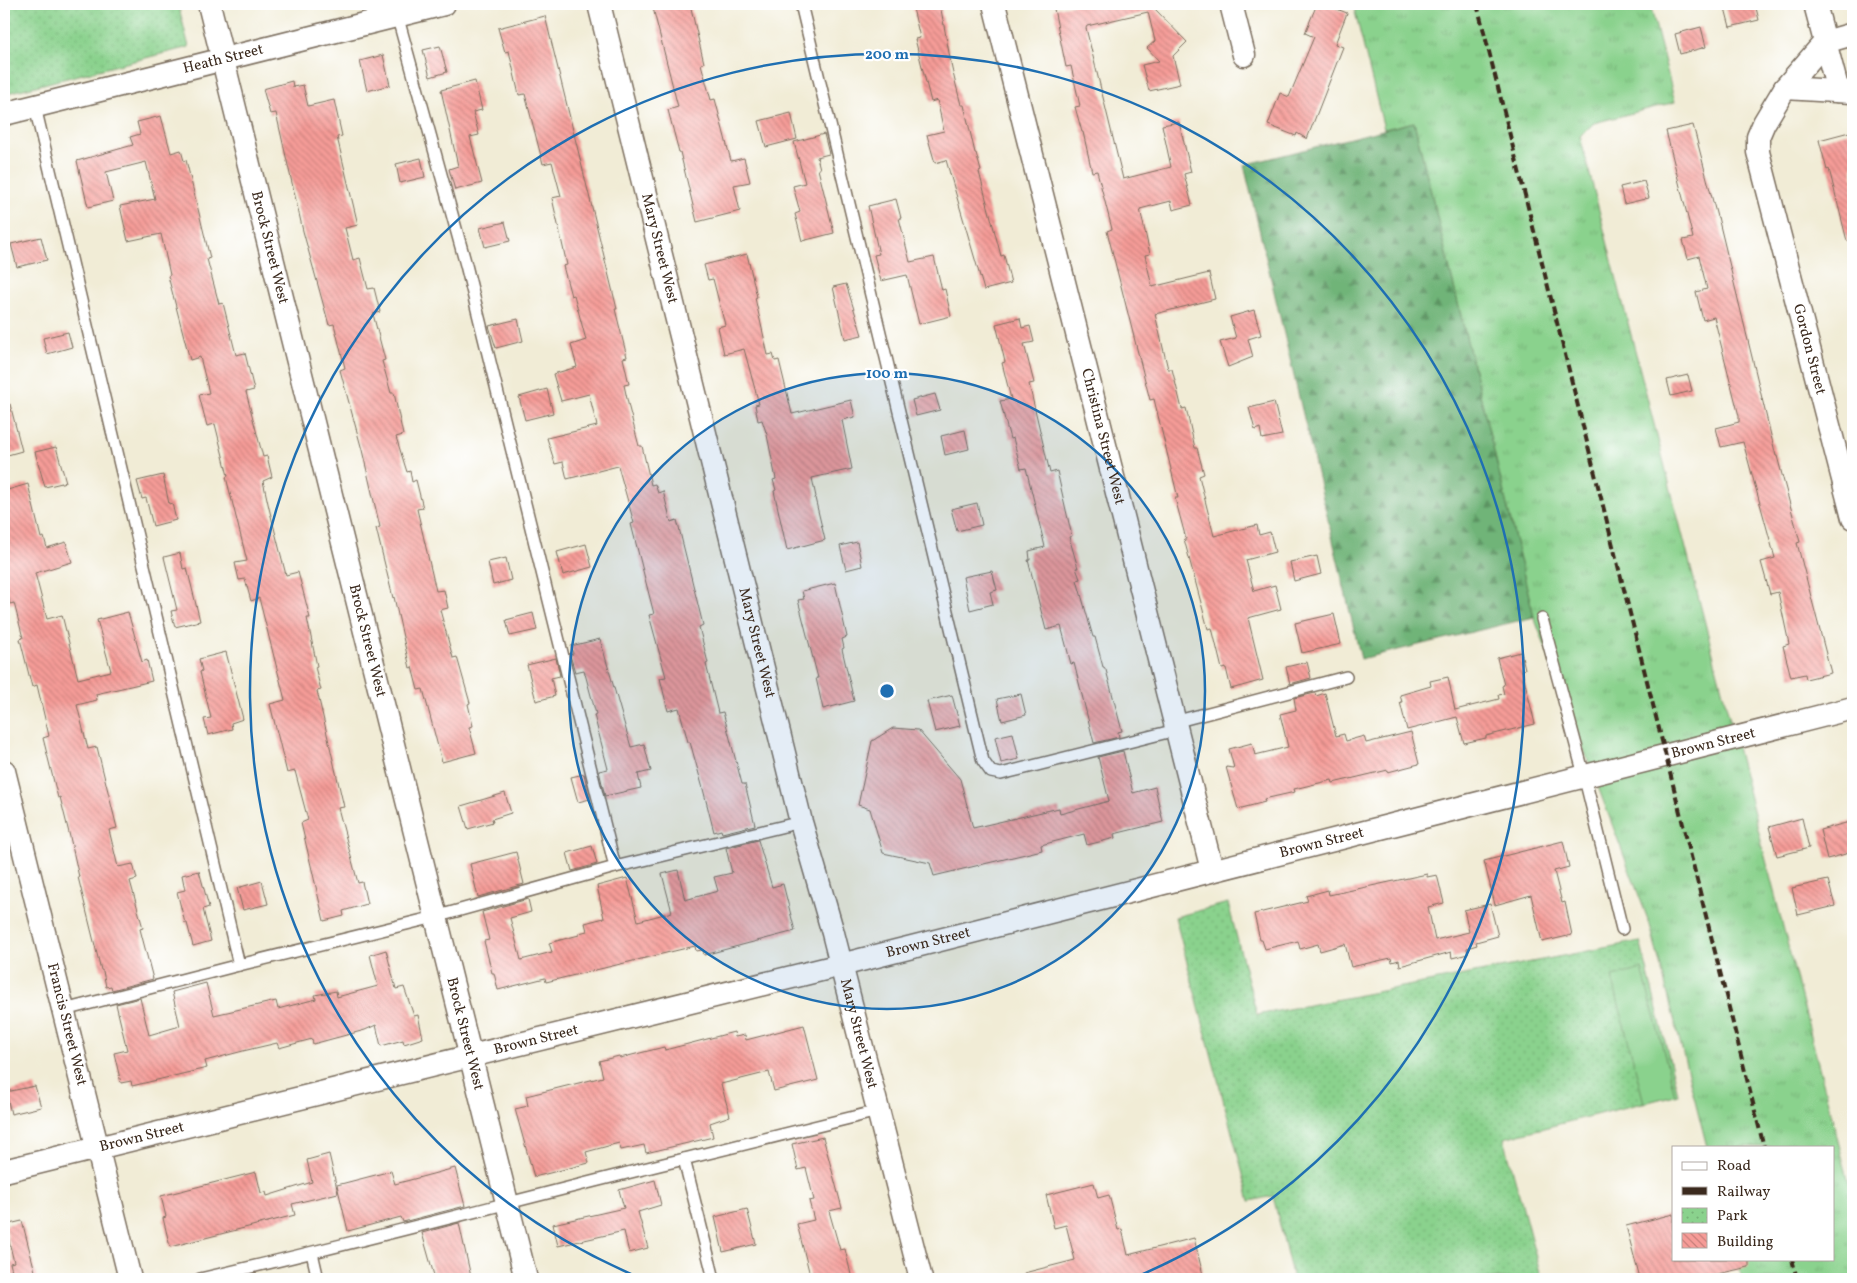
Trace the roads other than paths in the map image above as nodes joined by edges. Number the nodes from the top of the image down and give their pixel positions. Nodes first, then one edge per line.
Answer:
1 (209, 4) edge
2 (444, 4) edge
3 (599, 4) edge
4 (801, 4) edge
5 (994, 4) edge
6 (1231, 4) edge
7 (1816, 4) edge
8 (396, 10) edge
9 (1853, 34) edge
10 (1826, 42) junction
11 (1244, 55) dead end
12 (222, 60) junction
13 (1786, 88) junction
14 (1846, 91) edge
15 (35, 107) junction
16 (4, 114) edge
17 (1853, 518) edge
18 (1542, 619) dead end
19 (1346, 677) dead end
20 (1853, 708) edge
21 (1175, 726) junction
22 (4, 771) edge
23 (1584, 775) junction
24 (802, 822) junction
25 (615, 867) junction
26 (1212, 870) junction
27 (435, 917) junction
28 (1622, 929) dead end
29 (841, 965) junction
30 (239, 966) junction
31 (64, 1010) junction
32 (470, 1055) junction
33 (878, 1112) junction
34 (98, 1147) junction
35 (684, 1159) junction
36 (4, 1171) edge
37 (506, 1202) junction
38 (312, 1253) junction
39 (130, 1279) edge
40 (200, 1279) edge
41 (318, 1279) edge
42 (526, 1279) edge
43 (714, 1279) edge
44 (921, 1279) edge

1 - 12 street, Brock Street West
2 - 8 street, Heath Street
3 - 24 street, Mary Street West
4 - 21 lane
5 - 21 street, Christina Street West
6 - 11 street
7 - 10 street
8 - 12 street, Heath Street
8 - 25 lane
9 - 10 street
10 - 13 street, Gordon Street
10 - 14 street
12 - 15 street, Heath Street
12 - 27 street, Brock Street West
13 - 14 street
13 - 17 street, Gordon Street
15 - 16 street, Heath Street
15 - 30 lane
18 - 23 lane
19 - 21 lane
20 - 23 street, Brown Street
21 - 26 street, Christina Street West
22 - 31 street, Francis Street West
23 - 26 street, Brown Street
23 - 28 lane
24 - 25 lane
24 - 29 street, Mary Street West
25 - 27 lane
26 - 29 street, Brown Street
27 - 30 lane
27 - 32 street, Brock Street West
29 - 32 street, Brown Street
29 - 33 street, Mary Street West
30 - 31 lane
31 - 34 street, Francis Street West
32 - 34 street, Brown Street
32 - 37 street, Brock Street West
33 - 35 lane
33 - 44 street, Mary Street West
34 - 36 street, Brown Street
34 - 39 street, Francis Street West
35 - 37 lane
35 - 43 lane
37 - 38 lane
37 - 42 street, Brock Street West
38 - 40 lane
38 - 41 lane

